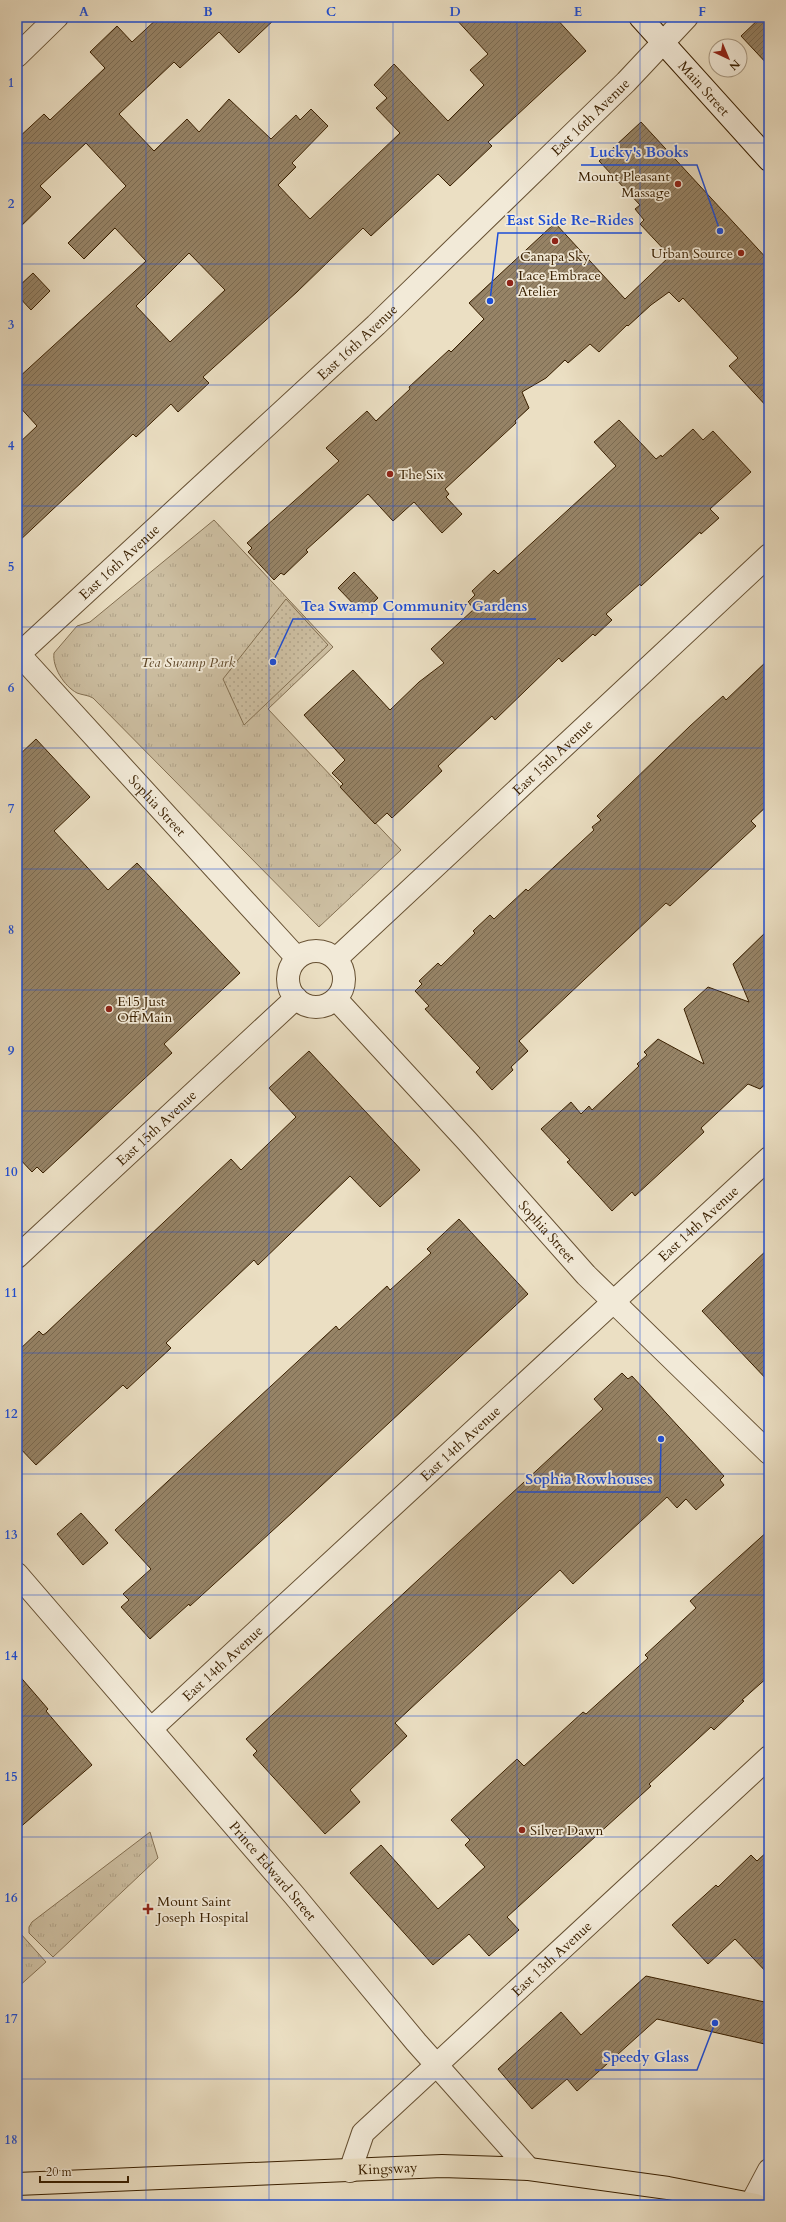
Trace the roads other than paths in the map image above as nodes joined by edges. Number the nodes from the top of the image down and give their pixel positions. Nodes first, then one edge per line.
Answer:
1 (57, 17) edge
2 (640, 17) edge
3 (687, 17) edge
4 (663, 42) junction
5 (17, 56) edge
6 (769, 160) edge
7 (769, 555) edge
8 (18, 654) edge
9 (298, 958) junction
10 (336, 959) junction
11 (296, 998) junction
12 (336, 999) junction
13 (769, 1158) edge
14 (17, 1257) edge
15 (613, 1301) junction
16 (769, 1453) edge
17 (17, 1574) edge
18 (151, 1729) junction
19 (769, 1757) edge
20 (436, 2064) junction
21 (528, 2169) junction
22 (769, 2170) edge
23 (350, 2171) junction
24 (17, 2184) edge
25 (756, 2203) edge

1 - 5 street
2 - 4 street, Main Street
3 - 4 street, East 16th Avenue
4 - 6 street, Main Street
4 - 8 street, East 16th Avenue
7 - 10 street, East 15th Avenue
8 - 9 street, Sophia Street
9 - 10 street
9 - 11 street
10 - 12 street
11 - 12 street
11 - 14 street, East 15th Avenue
12 - 15 street, Sophia Street
13 - 15 street, East 14th Avenue
15 - 16 street, Sophia Street
15 - 18 street, East 14th Avenue
17 - 18 street, Prince Edward Street
18 - 20 street, Prince Edward Street
19 - 20 street, East 13th Avenue
20 - 21 street, Prince Edward Street
20 - 23 street, East 13th Avenue
21 - 23 main road, Kingsway
21 - 25 main road, Kingsway
22 - 25 street
23 - 24 main road, Kingsway

